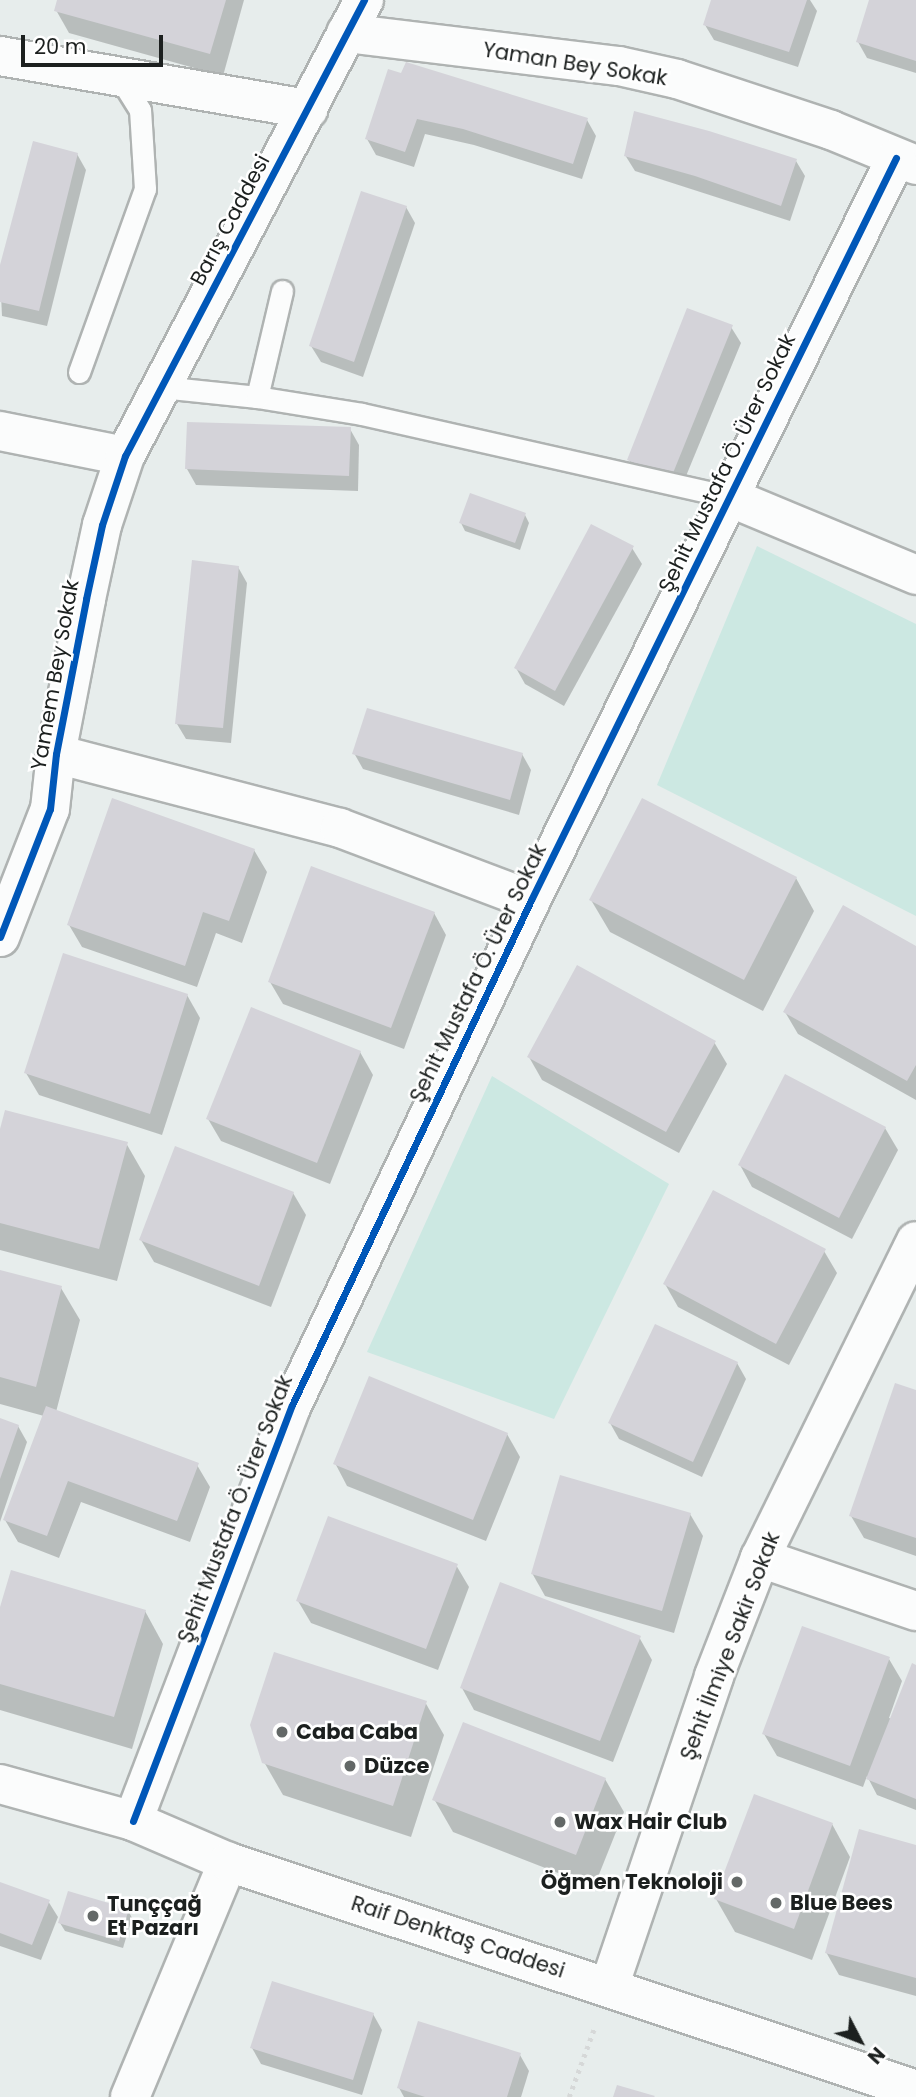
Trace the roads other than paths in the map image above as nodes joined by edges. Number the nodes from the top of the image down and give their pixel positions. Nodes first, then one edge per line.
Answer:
1 (355, 16) edge
2 (0, 56) edge
3 (119, 77) junction
4 (308, 109) junction
5 (906, 162) edge
6 (282, 291) dead end
7 (79, 372) dead end
8 (161, 387) junction
9 (257, 397) junction
10 (0, 431) edge
11 (125, 456) junction
12 (729, 497) junction
13 (912, 562) edge
14 (56, 754) junction
15 (531, 900) junction
16 (0, 937) edge
17 (916, 1241) edge
18 (760, 1558) junction
19 (916, 1611) edge
20 (0, 1784) edge
21 (133, 1821) junction
22 (228, 1862) junction
23 (609, 1987) junction
24 (916, 2090) edge
25 (130, 2097) edge

1 - 4 street, Barış Caddesi
1 - 5 street, Yaman Bey Sokak
2 - 3 street
3 - 4 street
3 - 7 lane
4 - 8 street, Barış Caddesi
5 - 12 street, Şehit Mustafa Ö. Ürer Sokak
6 - 9 lane
8 - 9 lane
8 - 11 street, Barış Caddesi
9 - 12 lane
10 - 11 street
11 - 14 street, Yamem Bey Sokak
12 - 13 street
12 - 15 street, Şehit Mustafa Ö. Ürer Sokak
14 - 15 street, Şehit Mustafa Ö. Ürer Sokak
14 - 16 street, Yamem Bey Sokak
15 - 21 street, Şehit Mustafa Ö. Ürer Sokak
17 - 18 street, Şehit İlmiye Sakir Sokak
18 - 19 street
18 - 23 street, Şehit İlmiye Sakir Sokak
20 - 21 street, Raif Denktaş Caddesi
21 - 22 street, Raif Denktaş Caddesi
22 - 23 street, Raif Denktaş Caddesi
22 - 25 street
23 - 24 street, Raif Denktaş Caddesi

